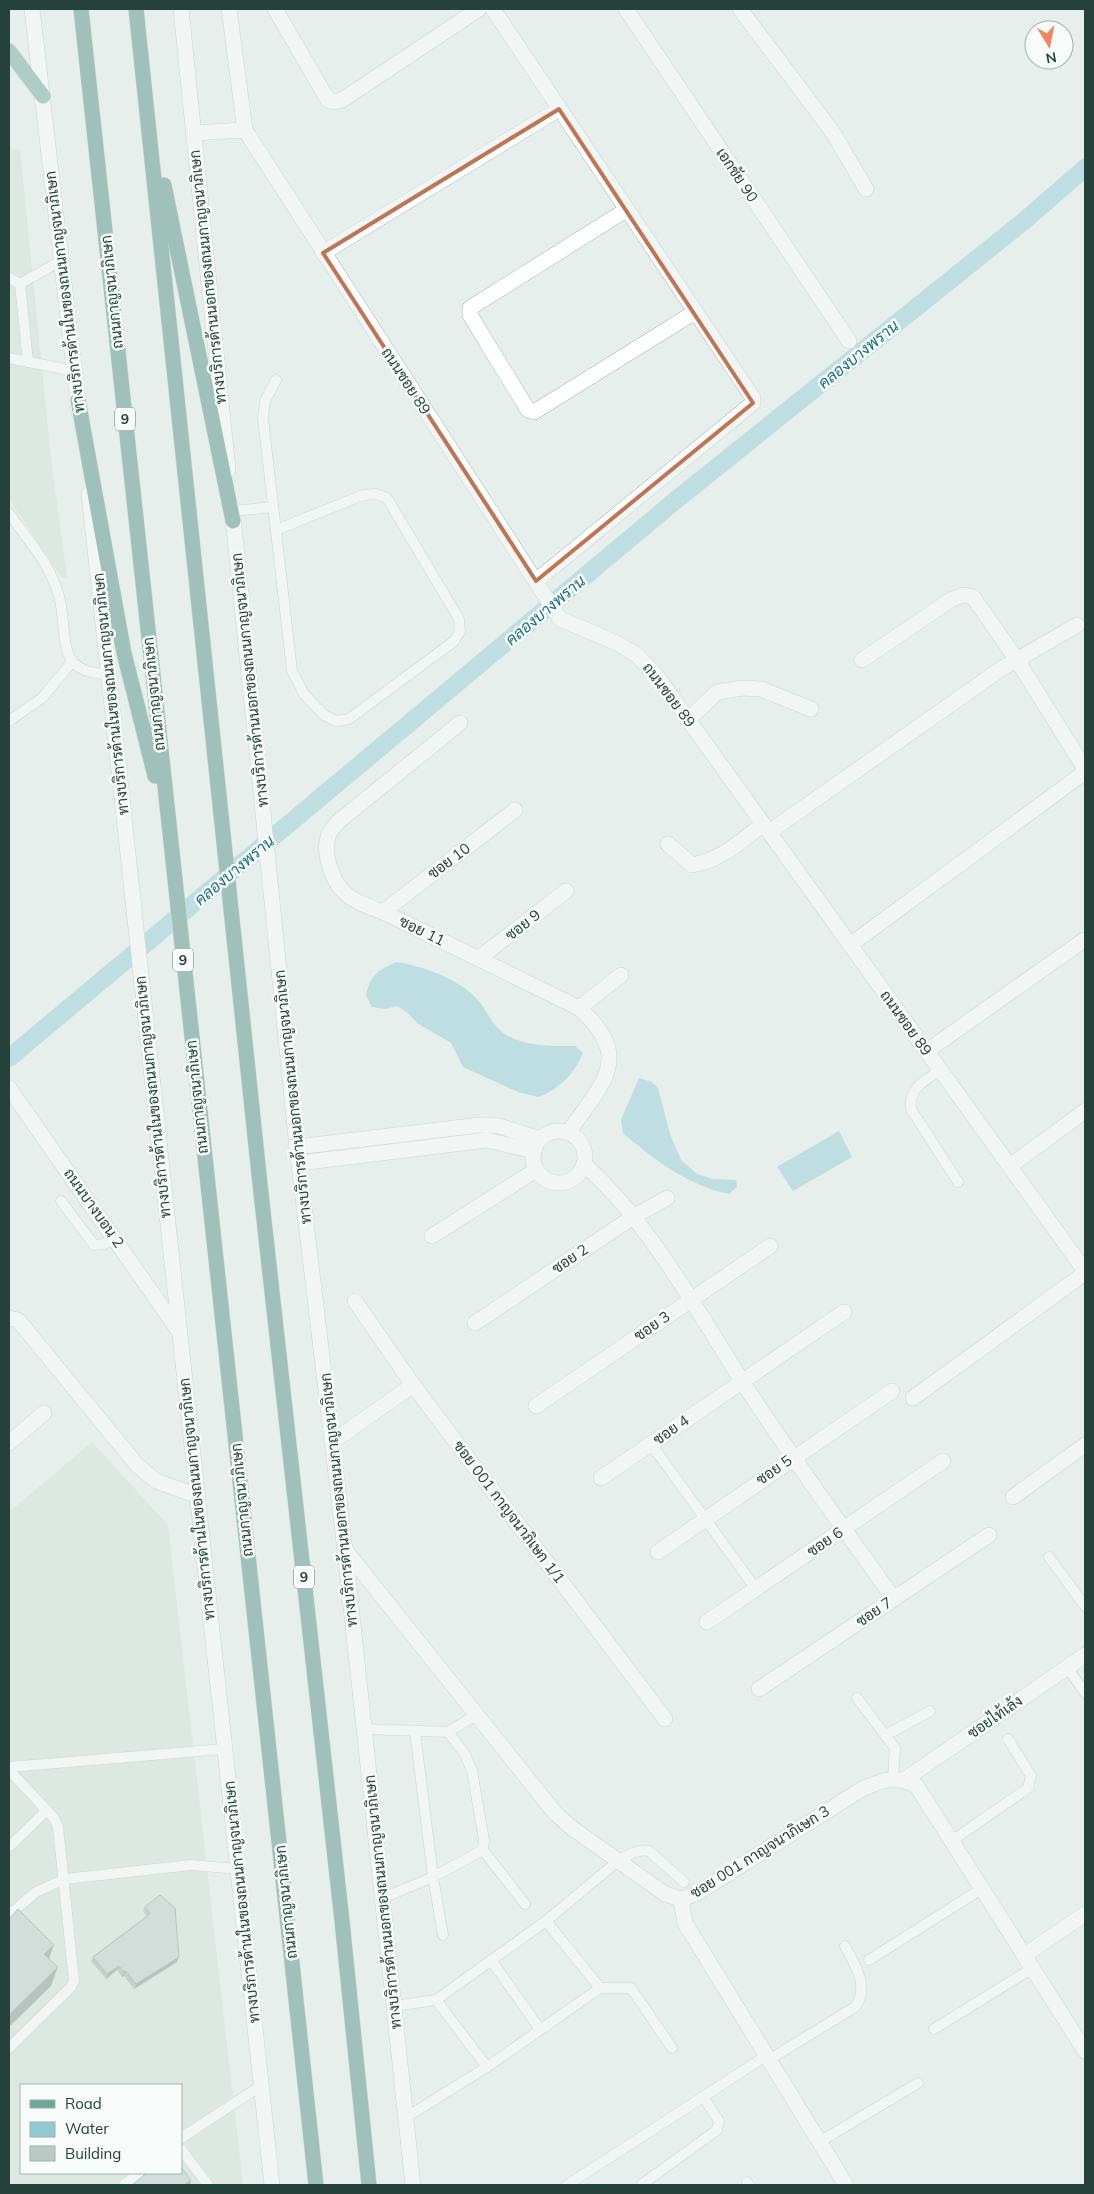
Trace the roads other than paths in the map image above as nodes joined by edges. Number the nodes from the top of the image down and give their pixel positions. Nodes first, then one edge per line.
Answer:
1 (32, 9) edge
2 (81, 9) edge
3 (136, 9) edge
4 (181, 9) edge
5 (229, 9) edge
6 (275, 9) edge
7 (479, 9) edge
8 (493, 9) edge
9 (626, 9) edge
10 (740, 9) edge
11 (9, 51) edge
12 (43, 96) junction
13 (146, 100) junction
14 (560, 110) junction
15 (245, 130) junction
16 (193, 133) junction
17 (866, 189) dead end
18 (626, 210) junction
19 (323, 253) junction
20 (62, 260) junction
21 (9, 278) edge
22 (20, 284) junction
23 (695, 312) junction
24 (849, 342) dead end
25 (9, 358) edge
26 (28, 362) junction
27 (75, 372) junction
28 (276, 380) dead end
29 (78, 400) junction
30 (273, 507) junction
31 (9, 513) edge
32 (233, 516) junction
33 (276, 530) junction
34 (537, 584) junction
35 (1077, 625) dead end
36 (862, 660) dead end
37 (1016, 660) junction
38 (72, 662) junction
39 (110, 675) junction
40 (811, 709) dead end
41 (9, 720) edge
42 (688, 720) junction
43 (460, 723) dead end
44 (1085, 769) edge
45 (1085, 772) edge
46 (515, 810) dead end
47 (169, 828) junction
48 (766, 828) junction
49 (668, 844) dead end
50 (566, 891) dead end
51 (382, 912) junction
52 (1084, 940) edge
53 (850, 945) junction
54 (480, 958) junction
55 (620, 975) dead end
56 (580, 1008) junction
57 (927, 1052) junction
58 (940, 1070) junction
59 (9, 1088) edge
60 (1085, 1111) edge
61 (568, 1133) junction
62 (537, 1145) junction
63 (297, 1147) junction
64 (299, 1163) junction
65 (584, 1164) junction
66 (1010, 1166) junction
67 (536, 1170) junction
68 (958, 1182) dead end
69 (667, 1198) dead end
70 (61, 1201) dead end
71 (633, 1217) junction
72 (432, 1236) dead end
73 (115, 1238) junction
74 (770, 1246) dead end
75 (1085, 1272) edge
76 (692, 1298) junction
77 (355, 1301) dead end
78 (844, 1312) dead end
79 (9, 1318) edge
80 (475, 1323) dead end
81 (178, 1330) junction
82 (742, 1381) junction
83 (413, 1384) junction
84 (892, 1391) dead end
85 (913, 1398) dead end
86 (536, 1406) dead end
87 (44, 1413) dead end
88 (332, 1442) junction
89 (9, 1443) edge
90 (651, 1444) junction
91 (1085, 1446) edge
92 (793, 1457) junction
93 (943, 1462) dead end
94 (601, 1478) dead end
95 (198, 1496) junction
96 (1013, 1497) dead end
97 (706, 1519) junction
98 (844, 1529) junction
99 (989, 1535) dead end
100 (344, 1550) junction
101 (658, 1552) dead end
102 (1049, 1556) dead end
103 (756, 1589) junction
104 (894, 1598) junction
105 (1085, 1606) edge
106 (707, 1622) dead end
107 (1085, 1655) edge
108 (1067, 1667) junction
109 (760, 1689) dead end
110 (1085, 1693) edge
111 (857, 1698) dead end
112 (930, 1711) dead end
113 (476, 1715) junction
114 (665, 1719) dead end
115 (364, 1729) junction
116 (415, 1732) junction
117 (448, 1732) junction
118 (886, 1735) junction
119 (1008, 1739) dead end
120 (224, 1749) junction
121 (10, 1774) edge
122 (899, 1780) junction
123 (47, 1810) junction
124 (953, 1840) junction
125 (9, 1847) edge
126 (483, 1850) junction
127 (618, 1861) junction
128 (239, 1869) junction
129 (433, 1877) junction
130 (65, 1880) junction
131 (684, 1882) dead end
132 (983, 1888) junction
133 (383, 1898) junction
134 (681, 1899) junction
135 (525, 1904) dead end
136 (1085, 1914) edge
137 (9, 1915) edge
138 (546, 1921) junction
139 (443, 1935) dead end
140 (845, 1946) dead end
141 (491, 1960) junction
142 (869, 1960) dead end
143 (1029, 1962) junction
144 (600, 1988) junction
145 (436, 2000) junction
146 (394, 2006) junction
147 (540, 2029) junction
148 (934, 2029) dead end
149 (9, 2048) edge
150 (672, 2048) dead end
151 (1085, 2051) edge
152 (769, 2057) junction
153 (487, 2067) junction
154 (918, 2083) dead end
155 (262, 2085) junction
156 (703, 2097) junction
157 (405, 2118) junction
158 (182, 2137) edge
159 (821, 2141) junction
160 (409, 2146) junction
161 (182, 2149) edge
162 (138, 2174) edge
163 (271, 2184) edge
164 (124, 2185) edge
165 (208, 2185) edge
166 (316, 2185) edge
167 (369, 2185) edge
168 (402, 2185) edge
169 (413, 2185) edge
170 (567, 2185) edge
171 (641, 2185) edge
172 (846, 2185) edge

1 - 12 street, ทางบริการด้านในของถนนกาญจนาภิเษก
2 - 47 highway, ถนนกาญจนาภิเษก / 9
3 - 13 highway, 9
4 - 16 street, ทางบริการด้านนอกของถนนกาญจนาภิเษก
5 - 15 street
6 - 7 street
8 - 14 street
9 - 24 street, เอกชัย 90
10 - 17 street
11 - 12 main road
12 - 20 street, ทางบริการด้านในของถนนกาญจนาภิเษก
13 - 32 highway
13 - 167 highway, 9
14 - 18 street
14 - 19 street
15 - 16 street
15 - 19 street, ถนนซอย 89
16 - 32 street, ทางบริการด้านนอกของถนนกาญจนาภิเษก
18 - 23 street
18 - 23 street
19 - 34 street, ถนนซอย 89
20 - 22 lane
20 - 27 street, ทางบริการด้านในของถนนกาญจนาภิเษก
21 - 22 lane
22 - 26 lane
23 - 34 street
25 - 26 lane
26 - 27 lane
27 - 29 street, ทางบริการด้านในของถนนกาญจนาภิเษก
28 - 30 lane
29 - 39 street, ทางบริการด้านในของถนนกาญจนาภิเษก
29 - 47 highway
30 - 32 lane
30 - 33 lane
31 - 38 lane
32 - 63 street, ทางบริการด้านนอกของถนนกาญจนาภิเษก
33 - 33 lane
34 - 42 street, ถนนซอย 89
35 - 37 street
36 - 37 street
37 - 44 street
37 - 48 street
38 - 39 lane
38 - 41 lane
39 - 81 street, ทางบริการด้านในของถนนกาญจนาภิเษก
40 - 42 street
42 - 48 street, ถนนซอย 89
43 - 51 street, ซอย 11
45 - 53 street
46 - 51 street, ซอย 10
47 - 166 highway, ถนนกาญจนาภิเษก / 9
48 - 49 street
48 - 53 street, ถนนซอย 89
50 - 54 street, ซอย 9
51 - 54 street, ซอย 11
52 - 57 street
53 - 57 street, ถนนซอย 89
54 - 56 street, ซอย 11
55 - 56 street
56 - 61 street, ซอย 11
57 - 58 street, ถนนซอย 89
58 - 66 street, ถนนซอย 89
58 - 68 lane
59 - 73 street, ถนนบางบอน 2
60 - 66 street
61 - 62 street
61 - 65 street
62 - 63 street
62 - 64 street
62 - 67 street
63 - 64 street, ทางบริการด้านนอกของถนนกาญจนาภิเษก
64 - 88 street, ทางบริการด้านนอกของถนนกาญจนาภิเษก
65 - 67 street
65 - 71 street
66 - 75 street, ถนนซอย 89
67 - 72 street
69 - 71 street, ซอย 2
70 - 73 lane
71 - 76 street
71 - 80 street, ซอย 2
73 - 81 street, ถนนบางบอน 2
74 - 76 street, ซอย 3
75 - 85 street
76 - 82 street
76 - 86 street, ซอย 3
77 - 83 street, ซอย 001 กาญจนาภิเษก 1/1
78 - 82 street, ซอย 4
79 - 95 street
81 - 95 street, ทางบริการด้านในของถนนกาญจนาภิเษก
82 - 90 street, ซอย 4
82 - 92 street
83 - 88 street
83 - 114 street, ซอย 001 กาญจนาภิเษก 1/1
84 - 92 street, ซอย 5
87 - 89 street
88 - 100 street, ทางบริการด้านนอกของถนนกาญจนาภิเษก
90 - 94 street, ซอย 4
90 - 97 lane
91 - 96 street
92 - 97 street, ซอย 5
92 - 98 street
93 - 98 street, ซอย 6
95 - 120 street, ทางบริการด้านในของถนนกาญจนาภิเษก
97 - 101 street, ซอย 5
97 - 103 lane
98 - 103 street, ซอย 6
98 - 104 street
99 - 104 street, ซอย 7
100 - 113 street, ซอย 001 กาญจนาภิเษก 3
100 - 115 street, ทางบริการด้านนอกของถนนกาญจนาภิเษก
102 - 105 lane
103 - 106 street, ซอย 6
104 - 109 street, ซอย 7
107 - 108 street, ซอยไท้เล้ง
108 - 110 lane
108 - 122 street, ซอยไท้เล้ง
111 - 118 lane
112 - 118 lane
113 - 117 lane
113 - 127 street, ซอย 001 กาญจนาภิเษก 3
115 - 116 lane
115 - 133 street, ทางบริการด้านนอกของถนนกาญจนาภิเษก
116 - 117 lane
116 - 129 lane
117 - 126 lane
118 - 122 lane
119 - 124 lane
120 - 121 lane
120 - 128 street, ทางบริการด้านในของถนนกาญจนาภิเษก
121 - 123 lane
122 - 124 street
122 - 134 street, ซอย 001 กาญจนาภิเษก 3
123 - 125 lane
123 - 130 lane
124 - 132 street
126 - 129 lane
126 - 135 lane
127 - 131 lane
127 - 134 street, ซอย 001 กาญจนาภิเษก 3
127 - 138 lane
128 - 130 lane
128 - 155 street, ทางบริการด้านในของถนนกาญจนาภิเษก
129 - 133 lane
129 - 139 lane
130 - 137 lane
130 - 149 lane
132 - 142 lane
132 - 143 street
133 - 146 street, ทางบริการด้านนอกของถนนกาญจนาภิเษก
134 - 152 street
136 - 143 street
138 - 141 lane
138 - 144 lane
140 - 152 lane
141 - 145 lane
141 - 147 lane
143 - 148 lane
143 - 151 street
144 - 147 lane
144 - 150 lane
145 - 146 lane
145 - 153 lane
146 - 157 street, ทางบริการด้านนอกของถนนกาญจนาภิเษก
147 - 153 lane
152 - 156 lane
152 - 159 street
153 - 157 lane
154 - 159 lane
155 - 158 lane
155 - 163 street, ทางบริการด้านในของถนนกาญจนาภิเษก
156 - 170 lane
156 - 171 lane
157 - 160 street, ทางบริการด้านนอกของถนนกาญจนาภิเษก
159 - 172 street
160 - 168 street
160 - 169 street, ทางบริการด้านนอกของถนนกาญจนาภิเษก
161 - 165 lane
162 - 164 lane

